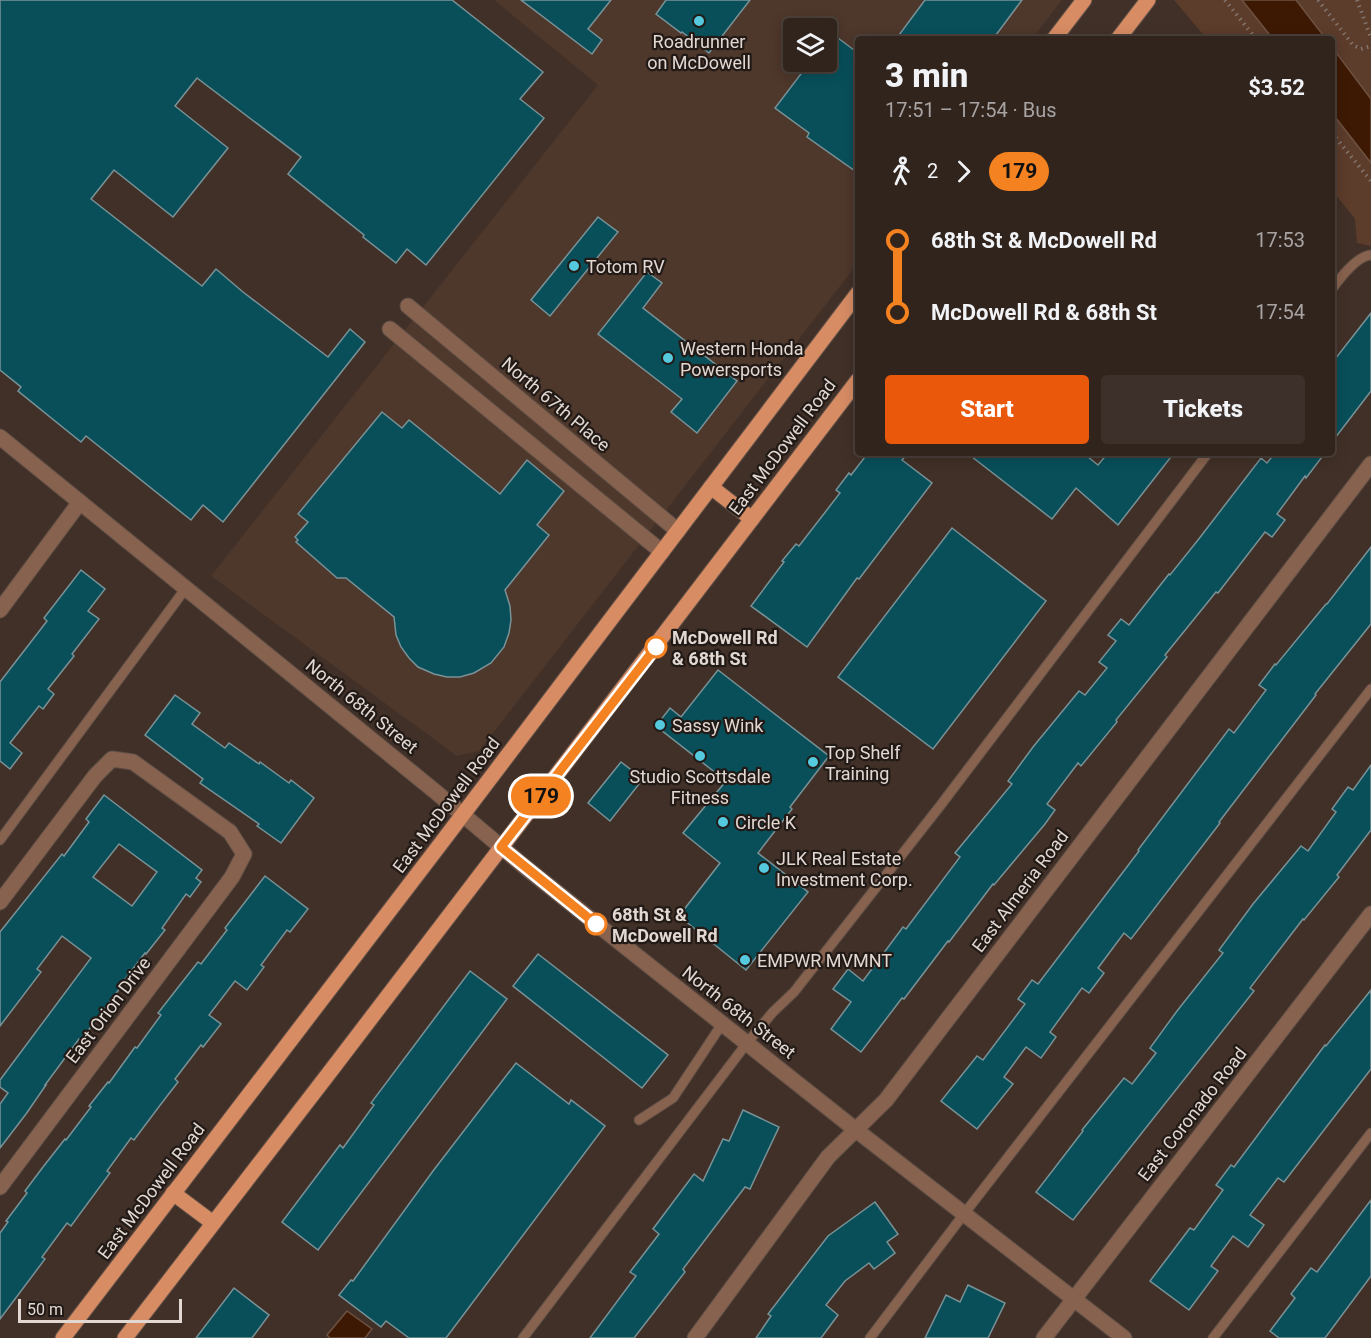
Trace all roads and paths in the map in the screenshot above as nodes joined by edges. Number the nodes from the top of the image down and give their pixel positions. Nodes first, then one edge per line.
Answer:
1 (1084, 0) edge
2 (1148, 0) edge
3 (1225, 0) edge
4 (1318, 0) edge
5 (1357, 0) edge
6 (1056, 36) edge
7 (1120, 36) edge
8 (1254, 36) edge
9 (1371, 38) edge
10 (1371, 46) edge
11 (1335, 137) edge
12 (1371, 181) edge
13 (1371, 255) edge
14 (1335, 285) edge
15 (855, 297) edge
16 (408, 306) dead end
17 (390, 329) dead end
18 (855, 384) edge
19 (0, 437) edge
20 (1206, 456) edge
21 (1371, 464) edge
22 (711, 487) junction
23 (80, 502) junction
24 (752, 519) junction
25 (678, 531) junction
26 (662, 552) junction
27 (186, 588) junction
28 (0, 610) edge
29 (1371, 689) edge
30 (463, 815) junction
31 (0, 840) edge
32 (501, 847) junction
33 (0, 902) edge
34 (1371, 914) edge
35 (722, 1024) junction
36 (747, 1043) junction
37 (639, 1120) dead end
38 (856, 1130) junction
39 (1371, 1133) edge
40 (0, 1187) edge
41 (173, 1193) junction
42 (964, 1214) junction
43 (213, 1223) junction
44 (1074, 1299) junction
45 (63, 1338) edge
46 (125, 1338) edge
47 (523, 1338) edge
48 (695, 1338) edge
49 (870, 1338) edge
50 (1044, 1338) edge
51 (1124, 1338) edge
52 (1213, 1338) edge

1 - 6 main road
2 - 7 main road
3 - 8 path
4 - 10 path
5 - 9 path
11 - 12 path
13 - 14 lane
15 - 22 main road, East McDowell Road
16 - 25 street, North 67th Place
17 - 26 street
18 - 24 main road, East McDowell Road
19 - 23 street, North 68th Street
20 - 36 lane
21 - 38 street, East Almeria Road
22 - 24 main road
22 - 25 main road, East McDowell Road
23 - 27 street, North 68th Street
23 - 28 street
24 - 32 main road, East McDowell Road
25 - 26 main road, East McDowell Road
26 - 30 main road, East McDowell Road
27 - 30 street, North 68th Street
27 - 31 lane
29 - 42 lane
30 - 32 street, North 68th Street
30 - 41 main road, East McDowell Road
32 - 35 street, North 68th Street
32 - 43 main road, East McDowell Road
33 - 40 street, East Orion Drive
34 - 44 street, East Coronado Road
35 - 36 street, North 68th Street
35 - 37 lane
36 - 38 street, North 68th Street
36 - 47 lane
38 - 42 street, North 68th Street
38 - 48 street, East Almeria Road
39 - 52 lane
41 - 43 main road
41 - 45 main road, East McDowell Road
42 - 44 street, North 68th Street
42 - 49 lane
43 - 46 main road, East McDowell Road
44 - 50 street, East Coronado Road
44 - 51 street, North 68th Street

